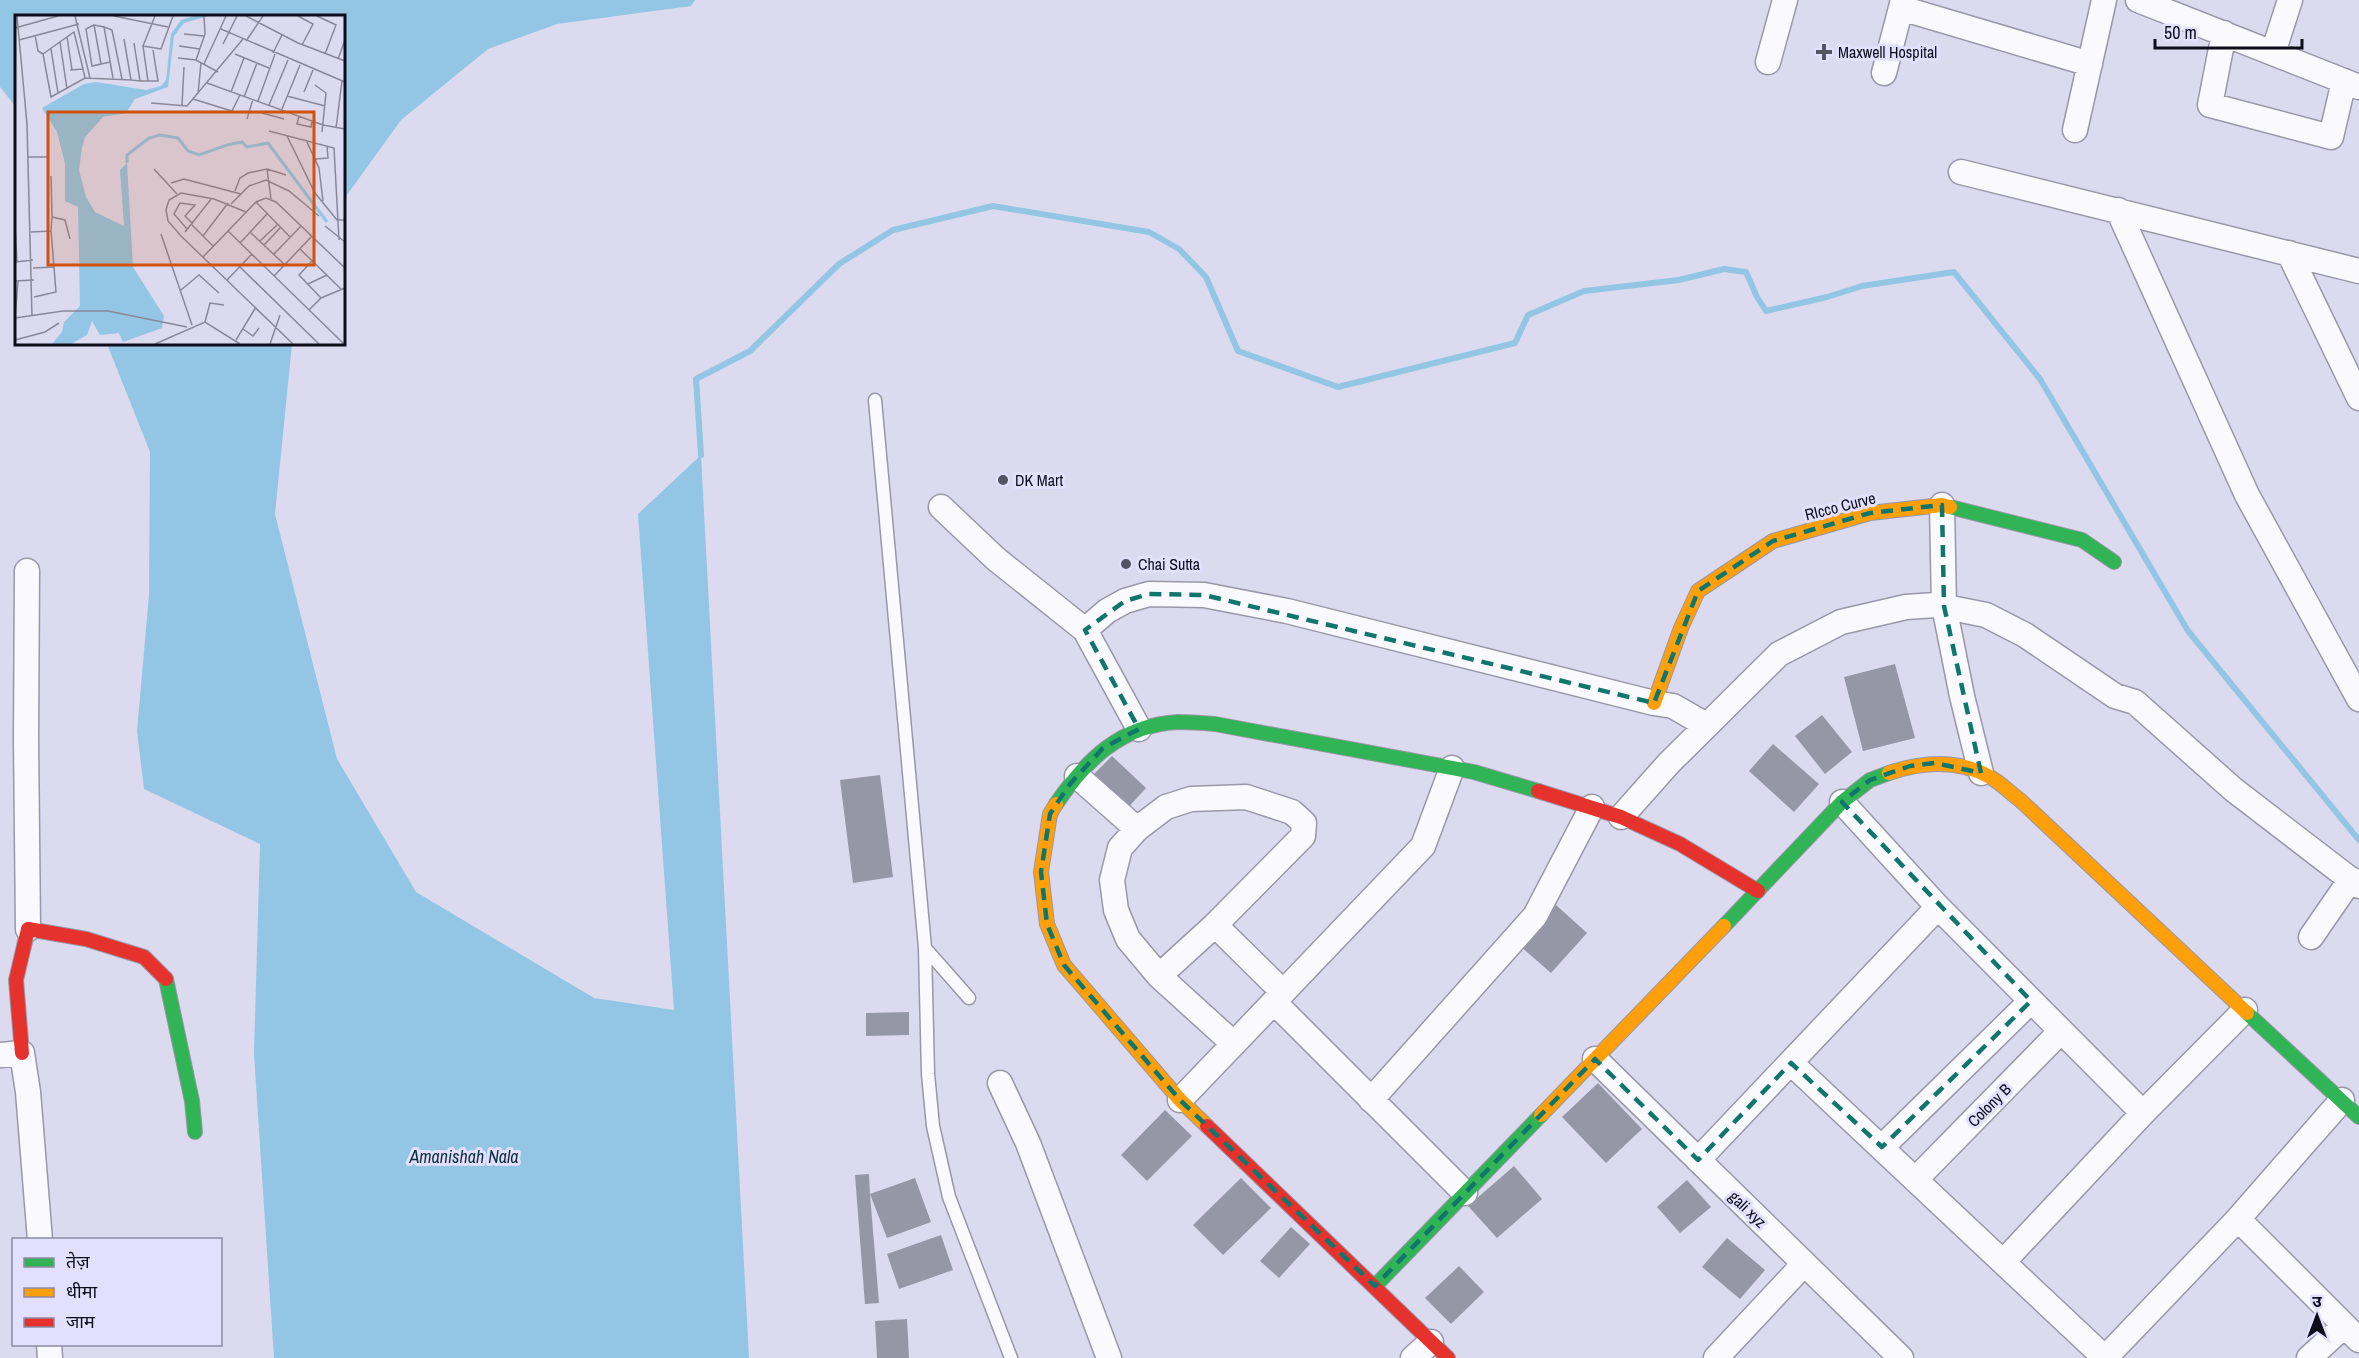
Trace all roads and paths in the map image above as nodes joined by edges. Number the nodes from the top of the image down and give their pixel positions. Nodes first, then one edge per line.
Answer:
1 (1785, 0) edge
2 (2104, 0) edge
3 (2138, 0) edge
4 (2290, 0) edge
5 (1902, 4) edge
6 (2224, 33) junction
7 (2272, 53) junction
8 (1768, 62) dead end
9 (2090, 64) junction
10 (1884, 73) dead end
11 (2351, 84) edge
12 (2075, 130) dead end
13 (1961, 172) dead end
14 (2118, 210) junction
15 (2289, 253) junction
16 (2359, 271) edge
17 (2359, 398) edge
18 (874, 400) dead end
19 (1942, 505) junction
20 (941, 507) dead end
21 (2114, 562) dead end
22 (27, 571) dead end
23 (1944, 606) junction
24 (1085, 630) junction
25 (2359, 699) edge
26 (1654, 703) junction
27 (1706, 725) junction
28 (1140, 729) junction
29 (1452, 768) junction
30 (1981, 773) junction
31 (1077, 776) junction
32 (1842, 802) junction
33 (1592, 807) junction
34 (1621, 817) junction
35 (1137, 829) junction
36 (2355, 882) edge
37 (1758, 891) junction
38 (1938, 907) junction
39 (1215, 925) junction
40 (28, 929) junction
41 (2311, 937) dead end
42 (925, 948) junction
43 (1159, 976) junction
44 (1278, 997) junction
45 (969, 998) dead end
46 (2031, 1001) junction
47 (2246, 1010) junction
48 (2061, 1031) junction
49 (1234, 1044) junction
50 (11, 1054) edge
51 (1594, 1059) junction
52 (1791, 1063) junction
53 (1000, 1083) dead end
54 (1180, 1100) junction
55 (1371, 1100) junction
56 (2350, 1108) edge
57 (2143, 1113) junction
58 (195, 1132) dead end
59 (1882, 1147) junction
60 (1698, 1160) junction
61 (1916, 1179) junction
62 (1465, 1193) junction
63 (2238, 1219) junction
64 (40, 1238) edge
65 (2004, 1261) junction
66 (1804, 1264) junction
67 (1375, 1286) junction
68 (2351, 1333) edge
69 (1440, 1350) edge
70 (1011, 1358) edge
71 (1109, 1358) edge
72 (1413, 1358) edge
73 (1716, 1358) edge
74 (1901, 1358) edge
75 (2105, 1358) edge
76 (2309, 1358) edge

1 - 8 street
2 - 9 street
3 - 6 street
4 - 7 street
5 - 9 street
5 - 10 street
6 - 7 street
6 - 11 street
7 - 11 street
9 - 12 street
13 - 14 street
14 - 15 street
14 - 25 street
15 - 16 street
15 - 17 street
18 - 42 lane
19 - 21 street, RIcco Curve
19 - 23 street
19 - 26 street, RIcco Curve
20 - 24 street
22 - 40 street
23 - 27 street
23 - 30 street
23 - 36 street
24 - 26 street
24 - 28 street
26 - 27 street
27 - 34 street
28 - 29 street
28 - 31 street
29 - 33 street
29 - 44 street
30 - 32 street
30 - 47 street
31 - 35 street
31 - 54 street
32 - 37 street
32 - 38 street
33 - 34 street
33 - 55 street
34 - 37 street
35 - 39 street
35 - 43 street
36 - 41 street
37 - 51 street
38 - 46 street
38 - 52 street
39 - 43 street
39 - 44 street
40 - 50 street
40 - 58 street
42 - 45 lane
42 - 70 lane
43 - 49 street
44 - 49 street
44 - 55 street
46 - 48 street
46 - 59 street
47 - 56 street
47 - 57 street
48 - 57 street
48 - 61 street, Colony B
49 - 54 street
50 - 64 street
51 - 60 street, gali xyz
51 - 62 street
52 - 59 street
52 - 60 street
53 - 71 street
54 - 67 street
55 - 62 street
56 - 63 street
57 - 65 street
59 - 61 street
60 - 66 street, gali xyz
61 - 65 street
62 - 67 street
63 - 68 street
63 - 75 street
65 - 75 street
66 - 73 street
66 - 74 street, gali xyz
67 - 69 street
68 - 76 street
69 - 72 street

